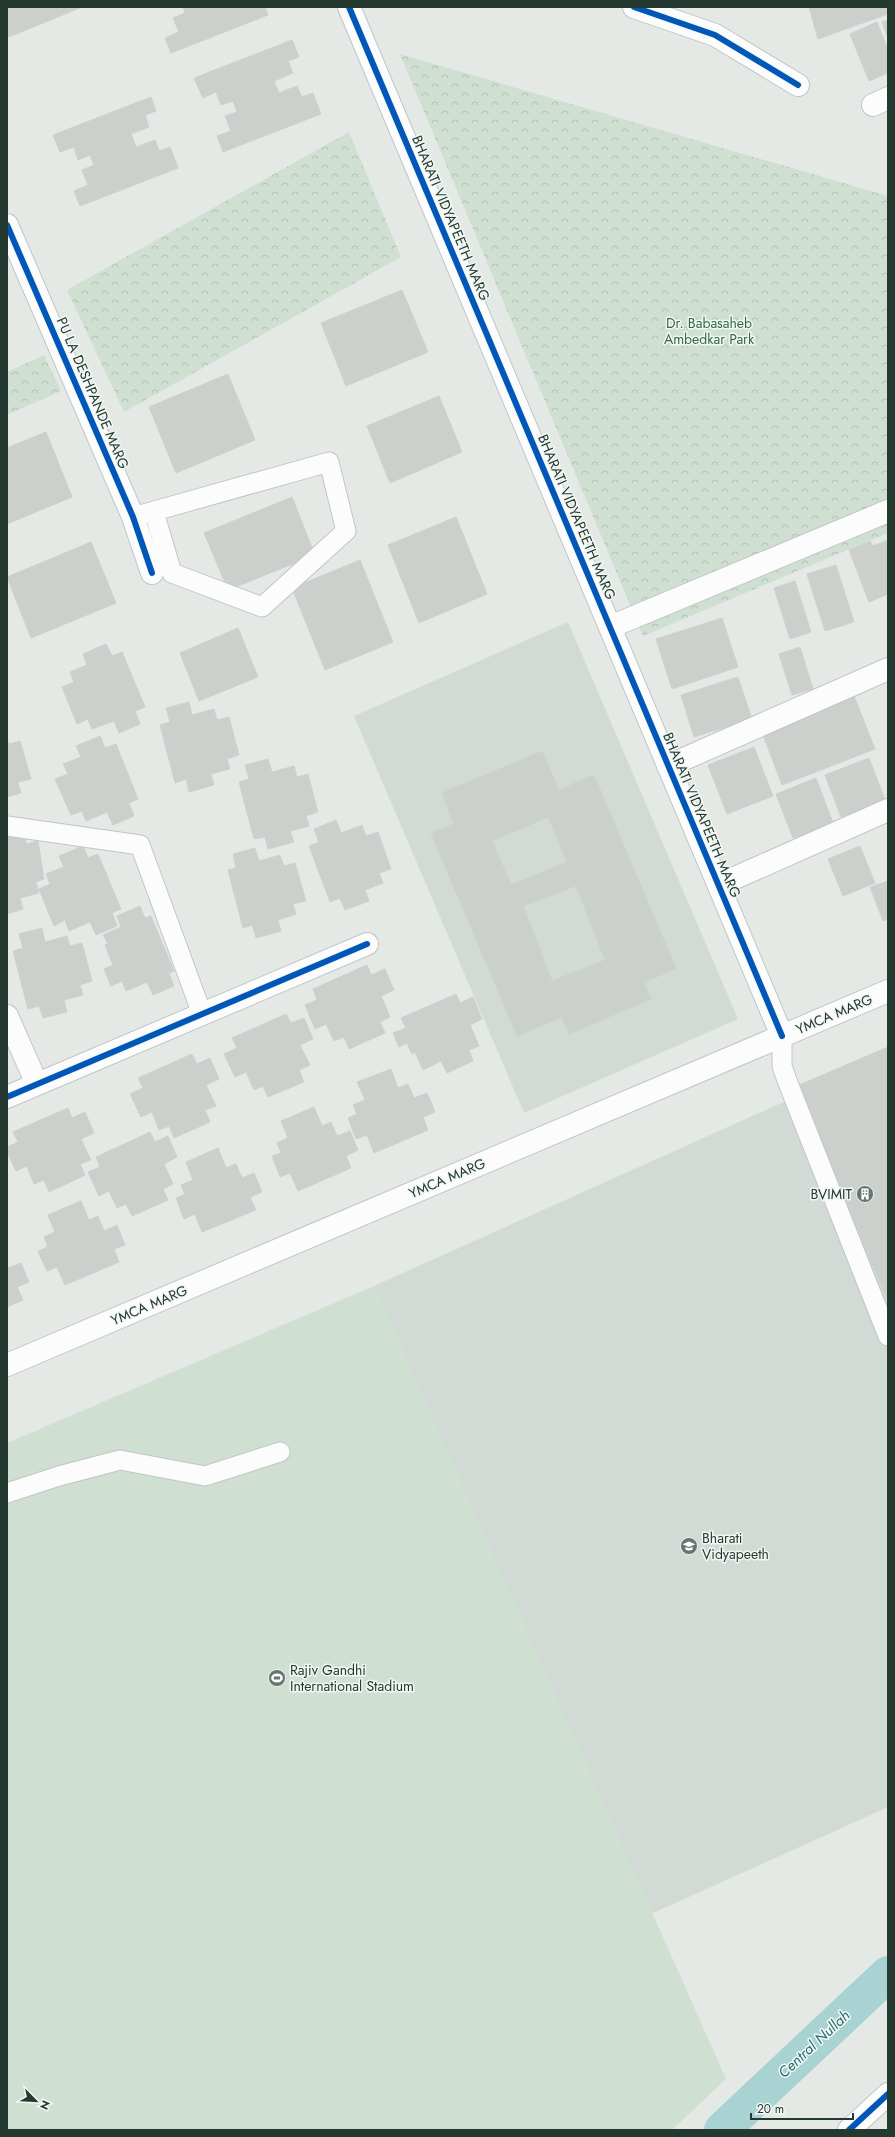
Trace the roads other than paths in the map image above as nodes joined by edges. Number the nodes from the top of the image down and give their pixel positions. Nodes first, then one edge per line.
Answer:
1 (349, 7) edge
2 (634, 7) edge
3 (798, 85) dead end
4 (7, 225) edge
5 (888, 511) edge
6 (154, 512) junction
7 (133, 517) junction
8 (152, 573) dead end
9 (610, 627) junction
10 (888, 669) edge
11 (668, 766) junction
12 (888, 810) edge
13 (7, 826) edge
14 (718, 885) junction
15 (367, 944) dead end
16 (888, 991) edge
17 (202, 1014) junction
18 (7, 1016) edge
19 (782, 1036) junction
20 (37, 1084) junction
21 (7, 1096) edge
22 (888, 1336) edge
23 (7, 1365) edge
24 (280, 1452) dead end
25 (7, 1493) edge
26 (888, 2094) edge
27 (849, 2130) edge

1 - 9 street, BHARATI VIDYAPEETH MARG
2 - 3 street
4 - 7 street, PU LA DESHPANDE MARG
5 - 9 street
6 - 6 lane
6 - 7 lane
7 - 8 street, PU LA DESHPANDE MARG
9 - 11 street, BHARATI VIDYAPEETH MARG
10 - 11 street
11 - 14 street, BHARATI VIDYAPEETH MARG
12 - 14 street
13 - 17 lane
14 - 19 street, BHARATI VIDYAPEETH MARG
15 - 17 street
16 - 19 street, YMCA MARG
17 - 20 street
18 - 20 street
19 - 22 lane, BHARATI VIDYAPEETH MARG
19 - 23 street, YMCA MARG
20 - 21 street
24 - 25 lane
26 - 27 street

